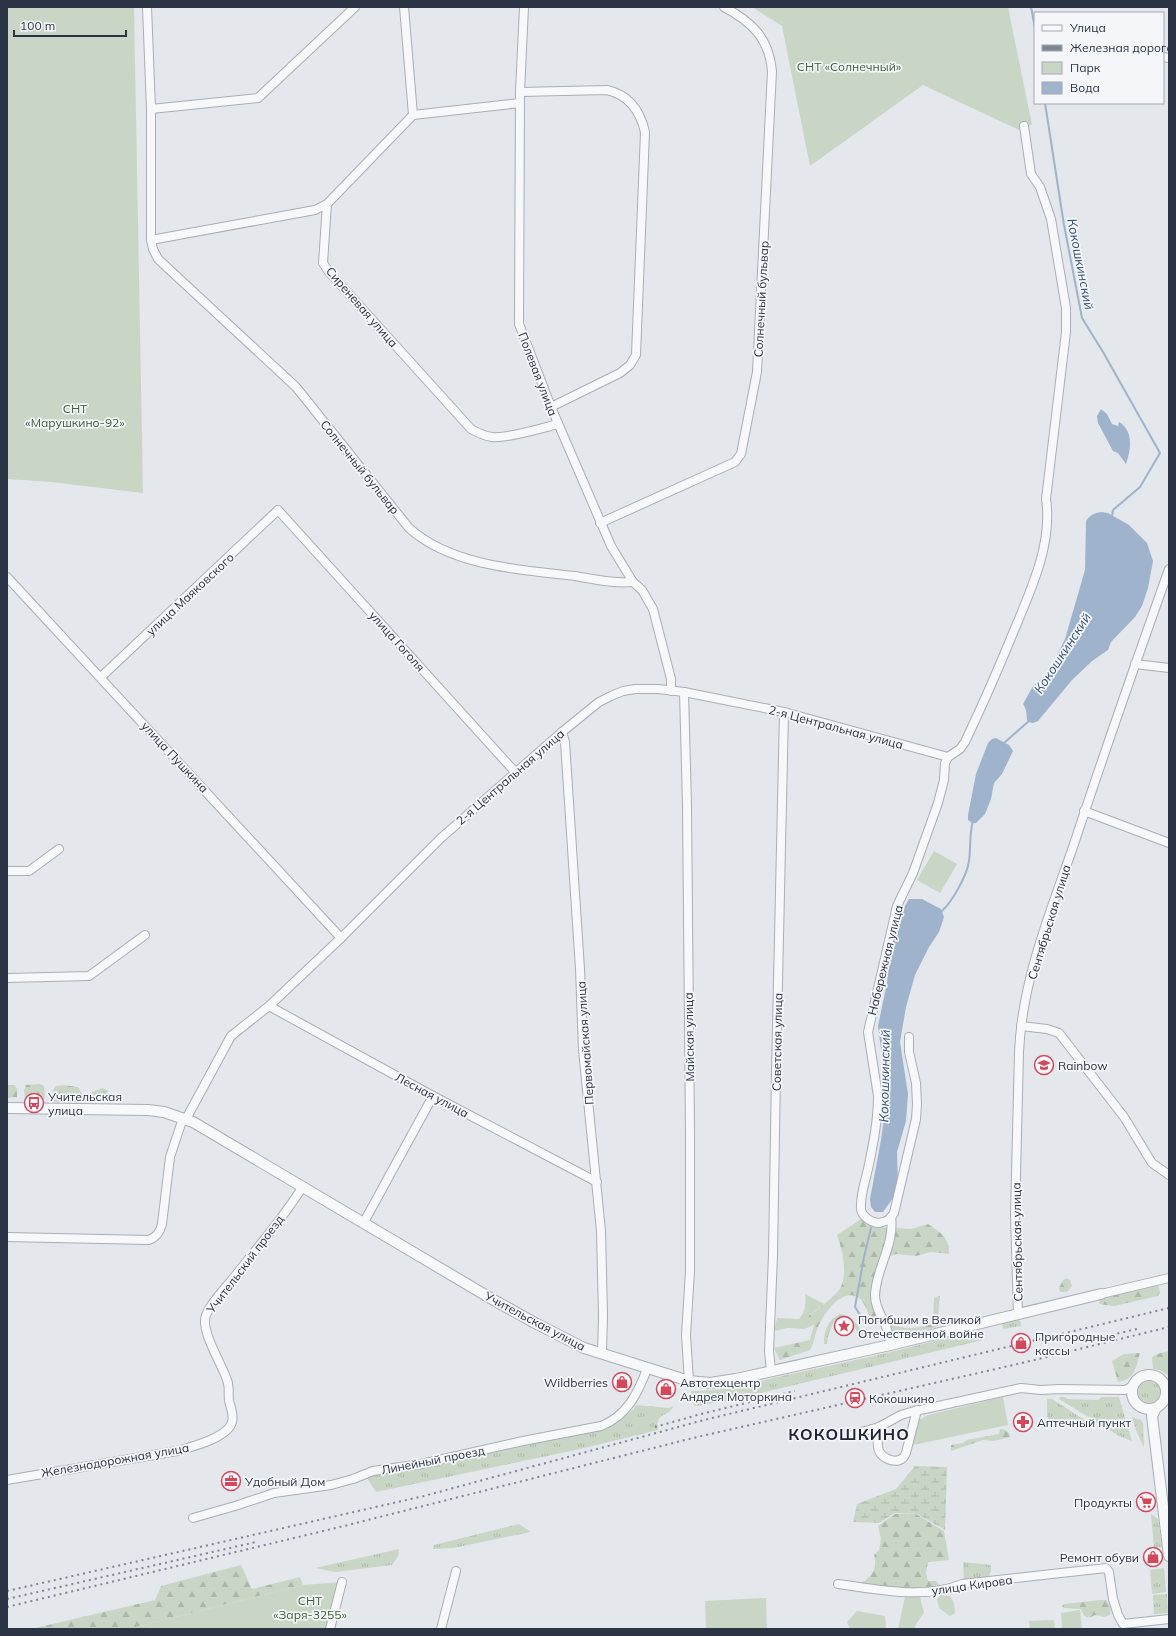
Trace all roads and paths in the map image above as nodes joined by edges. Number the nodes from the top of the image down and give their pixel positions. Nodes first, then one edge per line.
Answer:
1 (148, 7) edge
2 (355, 7) edge
3 (404, 7) edge
4 (524, 7) edge
5 (724, 7) edge
6 (520, 92) junction
7 (520, 103) junction
8 (151, 108) junction
9 (413, 115) junction
10 (1024, 126) dead end
11 (327, 204) junction
12 (151, 240) junction
13 (551, 407) junction
14 (558, 424) junction
15 (278, 510) joint
16 (600, 523) junction
17 (1169, 569) edge
18 (7, 577) edge
19 (633, 582) junction
20 (1135, 664) junction
21 (1169, 668) edge
22 (101, 677) junction
23 (671, 690) junction
24 (684, 692) junction
25 (784, 712) junction
26 (562, 732) junction
27 (948, 757) junction
28 (516, 773) junction
29 (1084, 812) junction
30 (1169, 843) edge
31 (58, 848) dead end
32 (7, 871) edge
33 (145, 935) dead end
34 (341, 938) junction
35 (7, 978) edge
36 (269, 1006) junction
37 (1021, 1026) junction
38 (909, 1037) dead end
39 (433, 1096) junction
40 (7, 1108) edge
41 (184, 1118) junction
42 (1169, 1175) edge
43 (597, 1182) junction
44 (303, 1186) junction
45 (889, 1219) junction
46 (364, 1222) junction
47 (7, 1237) edge
48 (1169, 1278) edge
49 (1101, 1294) joint
50 (1018, 1315) junction
51 (892, 1345) junction
52 (602, 1354) junction
53 (647, 1369) junction
54 (771, 1371) junction
55 (689, 1381) junction
56 (1167, 1388) edge
57 (1130, 1390) junction
58 (917, 1410) junction
59 (1151, 1411) junction
60 (879, 1427) junction
61 (222, 1434) joint
62 (854, 1434) dead end
63 (7, 1480) edge
64 (193, 1518) dead end
65 (1169, 1556) edge
66 (456, 1571) dead end
67 (342, 1582) dead end
68 (838, 1584) dead end
69 (1169, 1619) edge
70 (330, 1629) edge
71 (441, 1629) edge

1 - 8 street
2 - 8 street
3 - 9 street
4 - 6 street, Полевая улица
5 - 16 street, Солнечный бульвар
6 - 7 street, Полевая улица
6 - 13 street
7 - 9 street
7 - 13 street, Полевая улица
8 - 12 street
9 - 11 street
10 - 27 street
11 - 12 street
11 - 14 street, Сиреневая улица
12 - 19 street, Солнечный бульвар
13 - 14 street, Полевая улица
14 - 16 street, Полевая улица
15 - 22 street, улица Маяковского
15 - 28 street, улица Гоголя
16 - 19 street, Полевая улица
17 - 20 street, Сентябрьская улица
18 - 22 street, улица Пушкина
19 - 23 street, Полевая улица
20 - 21 street
20 - 29 street, Сентябрьская улица
22 - 34 street, улица Пушкина
23 - 24 street, 2-я Центральная улица
23 - 26 street, 2-я Центральная улица
24 - 25 street, 2-я Центральная улица
24 - 55 street, Майская улица
25 - 27 street, 2-я Центральная улица
25 - 54 street, Советская улица
26 - 28 street, 2-я Центральная улица
26 - 43 street, Первомайская улица
27 - 45 street, Набережная улица
28 - 34 street, 2-я Центральная улица
29 - 30 street
29 - 37 street, Сентябрьская улица
31 - 32 street
33 - 35 street
34 - 36 street, 2-я Центральная улица
36 - 39 street, Лесная улица
36 - 41 street, 2-я Центральная улица
37 - 42 street
37 - 50 street, Сентябрьская улица
38 - 45 street
39 - 43 street, Лесная улица
39 - 46 street
40 - 41 street, Учительская улица
41 - 44 street, Учительская улица
41 - 47 street
43 - 52 street, Первомайская улица
44 - 46 street, Учительская улица
44 - 61 street, Учительский проезд
45 - 51 street
46 - 52 street, Учительская улица
48 - 49 street
49 - 50 street, Учительская улица
50 - 51 street, Учительская улица
51 - 54 street, Учительская улица
52 - 53 street, Учительская улица
53 - 55 street, Учительская улица
53 - 64 street, Линейный проезд
54 - 55 street, Учительская улица
56 - 57 street
56 - 59 street
57 - 58 street
57 - 59 street
58 - 60 street
58 - 60 street
59 - 65 street
60 - 62 street
61 - 63 street, Железнодорожная улица
66 - 71 street
67 - 70 street
68 - 69 street, улица Кирова

